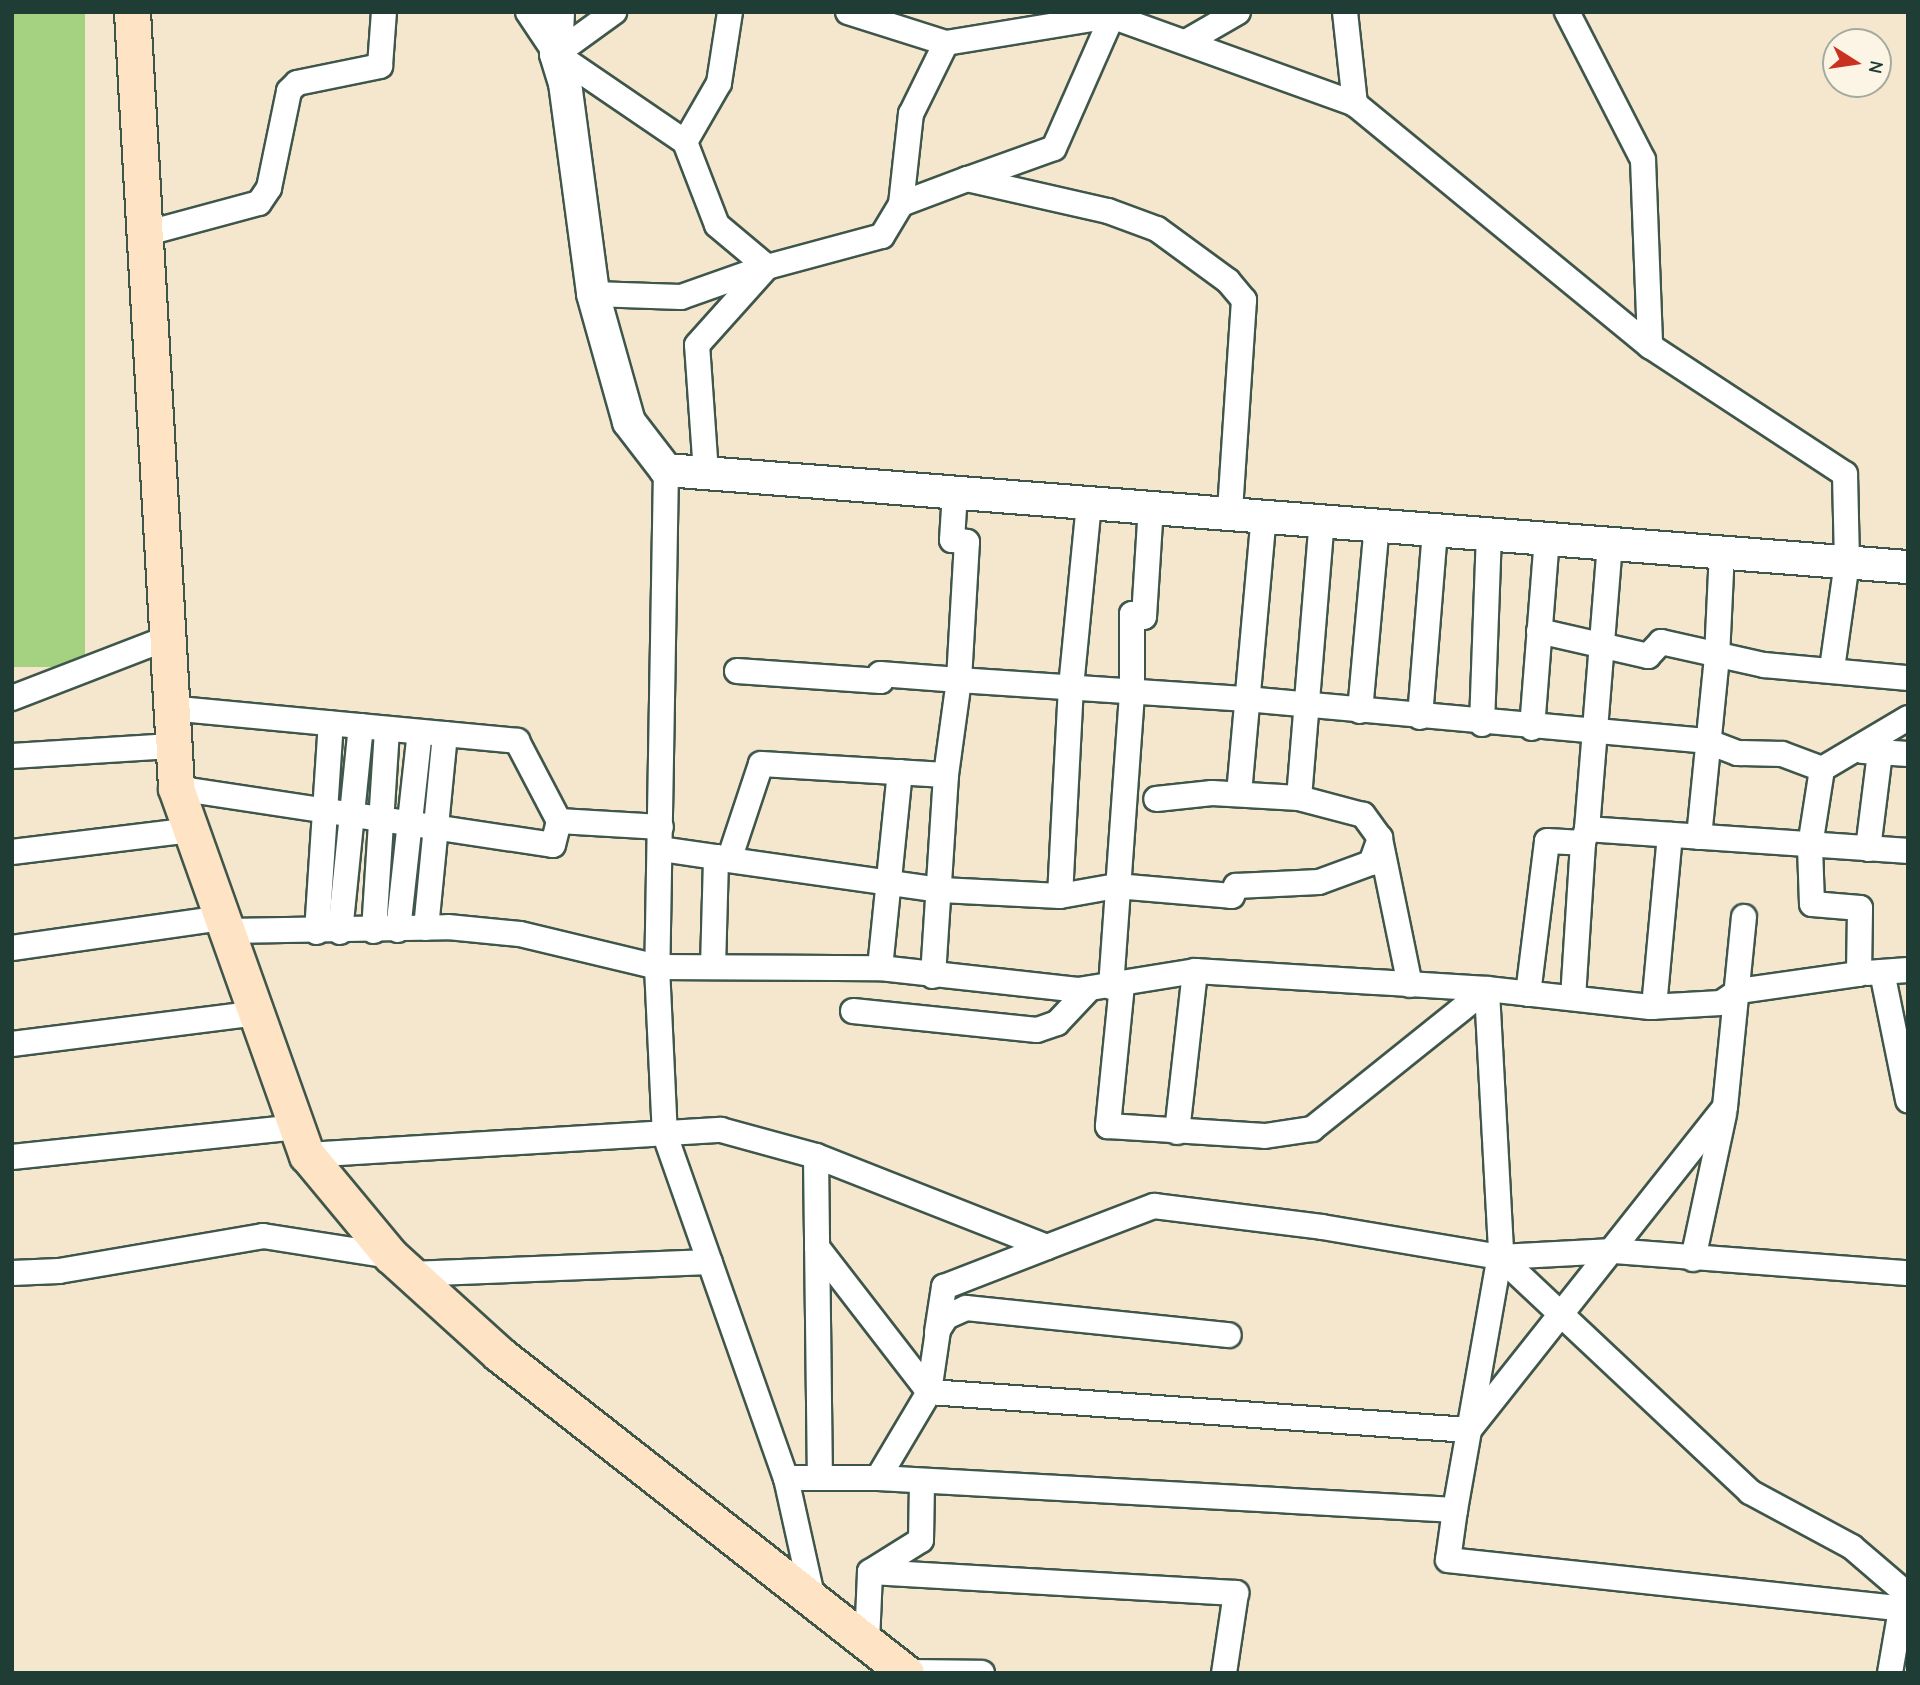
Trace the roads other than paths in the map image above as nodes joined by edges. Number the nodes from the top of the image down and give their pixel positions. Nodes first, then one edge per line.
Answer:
1 (132, 12) edge
2 (384, 12) edge
3 (528, 12) edge
4 (558, 12) edge
5 (614, 12) edge
6 (730, 12) edge
7 (848, 12) edge
8 (1345, 12) edge
9 (1567, 12) edge
10 (1112, 13) edge
11 (1233, 14) edge
12 (1064, 16) edge
13 (1186, 42) junction
14 (946, 43) junction
15 (556, 54) junction
16 (1231, 58) junction
17 (1355, 104) junction
18 (685, 142) junction
19 (967, 179) junction
20 (901, 204) junction
21 (144, 234) junction
22 (767, 267) junction
23 (593, 294) junction
24 (1650, 346) junction
25 (666, 470) junction
26 (706, 473) junction
27 (955, 492) junction
28 (1089, 503) junction
29 (1151, 507) junction
30 (1230, 513) junction
31 (1264, 516) junction
32 (1322, 520) junction
33 (1377, 525) junction
34 (1435, 529) junction
35 (1489, 534) junction
36 (1548, 538) junction
37 (1610, 543) junction
38 (1721, 551) junction
39 (1847, 562) junction
40 (1908, 567) edge
41 (1539, 631) junction
42 (165, 639) junction
43 (1601, 643) junction
44 (1717, 657) junction
45 (1832, 670) junction
46 (737, 671) dead end
47 (1908, 678) edge
48 (959, 680) junction
49 (1071, 687) junction
50 (1132, 692) junction
51 (12, 698) edge
52 (1246, 699) junction
53 (1307, 706) junction
54 (169, 708) junction
55 (1360, 711) junction
56 (1420, 718) junction
57 (1908, 718) edge
58 (331, 723) junction
59 (1482, 724) junction
60 (361, 726) junction
61 (1532, 728) junction
62 (387, 729) junction
63 (420, 732) junction
64 (1592, 732) junction
65 (445, 734) junction
66 (1706, 741) junction
67 (172, 746) junction
68 (1854, 750) junction
69 (1880, 752) junction
70 (1908, 754) edge
71 (12, 756) edge
72 (1822, 769) junction
73 (900, 772) junction
74 (946, 775) junction
75 (176, 789) junction
76 (1239, 794) junction
77 (1299, 798) junction
78 (1156, 799) dead end
79 (324, 811) junction
80 (353, 815) junction
81 (381, 819) junction
82 (559, 821) junction
83 (410, 823) junction
84 (436, 827) junction
85 (191, 830) junction
86 (1670, 835) junction
87 (1585, 836) junction
88 (1699, 837) junction
89 (661, 838) junction
90 (1380, 838) junction
91 (1810, 846) junction
92 (1868, 849) junction
93 (1908, 851) edge
94 (12, 852) edge
95 (722, 858) junction
96 (890, 883) junction
97 (1116, 886) junction
98 (941, 890) junction
99 (1060, 896) junction
100 (1744, 916) dead end
101 (225, 925) junction
102 (426, 928) junction
103 (386, 930) junction
104 (328, 932) junction
105 (12, 948) edge
106 (657, 967) junction
107 (713, 967) junction
108 (880, 968) junction
109 (1908, 970) edge
110 (1195, 971) junction
111 (1871, 973) junction
112 (933, 976) junction
113 (1410, 985) junction
114 (1107, 987) junction
115 (1487, 989) junction
116 (1738, 991) junction
117 (1528, 994) junction
118 (1573, 998) junction
119 (1654, 1007) junction
120 (853, 1012) dead end
121 (257, 1013) junction
122 (12, 1044) edge
123 (1904, 1064) edge
124 (1908, 1101) edge
125 (1726, 1107) junction
126 (1177, 1132) junction
127 (665, 1135) junction
128 (302, 1141) junction
129 (816, 1156) junction
130 (12, 1157) edge
131 (817, 1247) junction
132 (1047, 1247) junction
133 (1614, 1251) junction
134 (1500, 1257) junction
135 (1693, 1259) junction
136 (710, 1262) junction
137 (401, 1265) junction
138 (12, 1273) edge
139 (1908, 1273) edge
140 (1563, 1316) junction
141 (1229, 1335) dead end
142 (929, 1392) junction
143 (1469, 1430) junction
144 (786, 1478) junction
145 (820, 1478) junction
146 (878, 1478) junction
147 (922, 1482) junction
148 (1455, 1510) junction
149 (870, 1572) junction
150 (813, 1600) junction
151 (1905, 1604) edge
152 (867, 1643) junction
153 (904, 1672) edge
154 (982, 1673) edge
155 (1224, 1673) edge
156 (1890, 1673) edge

1 - 21 main road
2 - 21 street
3 - 15 street
4 - 15 street
5 - 15 street
6 - 18 street
7 - 14 street
8 - 17 street
9 - 24 street
10 - 12 street
10 - 13 street
10 - 19 street
11 - 13 street
11 - 16 street
12 - 14 street
13 - 16 street
14 - 20 street
15 - 18 street
15 - 23 street
16 - 17 street
17 - 24 street
18 - 22 street
19 - 20 street
19 - 30 street
20 - 22 street
21 - 42 main road
22 - 23 street
22 - 26 street
23 - 25 street
24 - 39 street
25 - 26 street
25 - 89 street
26 - 27 street
27 - 28 street
27 - 48 street
28 - 29 street
28 - 49 street
29 - 30 street
29 - 50 street
30 - 31 street
31 - 32 street
31 - 52 street
32 - 33 street
32 - 53 street
33 - 34 street
33 - 55 street
34 - 35 street
34 - 56 street
35 - 36 street
35 - 59 street
36 - 37 street
36 - 41 street
37 - 38 street
37 - 43 street
38 - 39 street
38 - 44 street
39 - 40 street
39 - 45 street
41 - 43 street
41 - 61 street
42 - 51 street
42 - 54 main road
43 - 44 street
43 - 64 street
44 - 45 street
44 - 66 street
45 - 47 street
46 - 48 street
48 - 49 street
48 - 74 street
49 - 50 street
49 - 99 street
50 - 52 street
50 - 97 street
52 - 53 street
52 - 76 street
53 - 55 street
53 - 77 street
54 - 58 street
54 - 67 main road
55 - 56 street
56 - 59 street
57 - 68 street
58 - 60 street
58 - 79 street
59 - 61 street
60 - 62 street
60 - 80 street
61 - 64 street
62 - 63 street
62 - 81 street
63 - 65 street
63 - 83 street
64 - 66 street
64 - 87 street
65 - 82 street
65 - 84 street
66 - 72 street
66 - 88 street
67 - 71 street
67 - 75 main road
68 - 69 street
68 - 72 street
69 - 70 street
69 - 92 street
72 - 91 street
73 - 74 street
73 - 95 street
73 - 96 street
74 - 98 street
75 - 79 street
75 - 85 main road
76 - 77 street
76 - 78 street
77 - 90 street
79 - 80 street
79 - 104 street
80 - 81 street
80 - 104 street
81 - 83 street
81 - 103 street
82 - 84 street
82 - 89 street
83 - 84 street
83 - 103 street
84 - 102 street
85 - 94 street
85 - 101 main road
86 - 87 street
86 - 88 street
86 - 119 street
87 - 117 street
87 - 118 street
88 - 91 street
89 - 95 street
89 - 106 street
90 - 97 street
90 - 113 street
91 - 92 street
91 - 111 street
92 - 93 street
95 - 96 street
95 - 107 street
96 - 98 street
96 - 108 street
97 - 99 street
97 - 114 street
98 - 99 street
98 - 112 street
100 - 116 street
101 - 104 street
101 - 105 street
101 - 121 main road
102 - 103 street
102 - 106 street
103 - 104 street
106 - 107 street
106 - 127 street
107 - 108 street
108 - 112 street
109 - 111 street
110 - 113 street
110 - 114 street
110 - 126 street
111 - 116 street
111 - 123 street
112 - 114 street
113 - 115 street
114 - 120 street
114 - 126 street
115 - 117 street
115 - 126 street
115 - 134 street
116 - 119 street
116 - 125 street
117 - 118 street
118 - 119 street
121 - 122 street
121 - 128 main road
123 - 124 street
125 - 133 street
125 - 135 street
127 - 128 street
127 - 129 street
127 - 136 street
128 - 130 street
128 - 137 main road
129 - 131 street
129 - 132 street
131 - 142 street
131 - 145 street
132 - 134 street
132 - 142 street
133 - 134 street
133 - 135 street
133 - 140 street
134 - 140 street
134 - 143 street
135 - 139 street
136 - 137 street
136 - 144 street
137 - 138 street
137 - 150 main road
140 - 143 street
140 - 151 street
141 - 142 street
142 - 143 street
142 - 146 street
143 - 148 street
144 - 145 street
144 - 150 street
145 - 146 street
146 - 147 street
147 - 148 street
147 - 149 street
148 - 151 street
149 - 152 street
149 - 155 street
150 - 152 main road
151 - 156 street
152 - 153 main road
153 - 154 street

